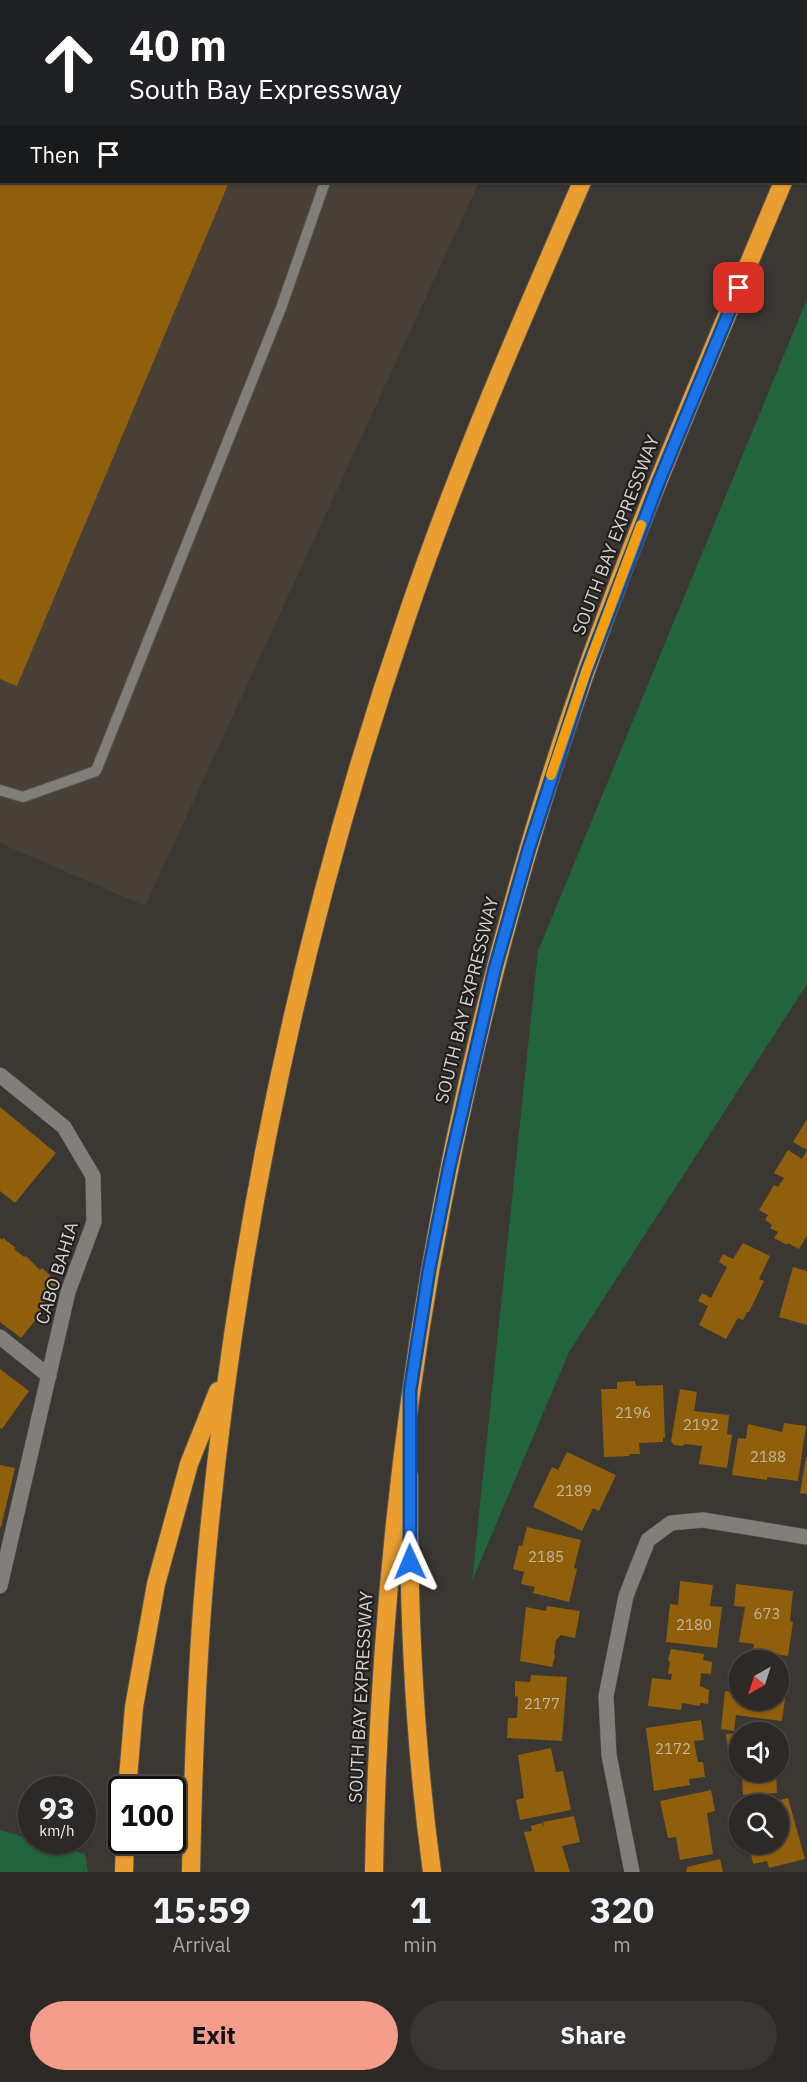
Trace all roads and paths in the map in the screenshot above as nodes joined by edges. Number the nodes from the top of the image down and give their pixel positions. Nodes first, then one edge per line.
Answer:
1 (325, 183) edge
2 (582, 183) edge
3 (783, 183) edge
4 (0, 789) edge
5 (0, 1075) edge
6 (0, 1337) edge
7 (228, 1365) junction
8 (49, 1376) junction
9 (410, 1391) junction
10 (807, 1538) edge
11 (0, 1586) edge
12 (128, 1776) edge
13 (125, 1854) edge
14 (124, 1872) edge
15 (191, 1872) edge
16 (374, 1872) edge
17 (432, 1872) edge
18 (632, 1872) edge

1 - 4 lane
2 - 7 highway
3 - 9 highway, SOUTH BAY EXPRESSWAY
5 - 8 street, CABO BAHIA
6 - 8 street
7 - 12 highway
7 - 15 highway
8 - 11 street, CABO BAHIA
9 - 16 highway, SOUTH BAY EXPRESSWAY
9 - 17 highway
10 - 18 street
13 - 14 highway

